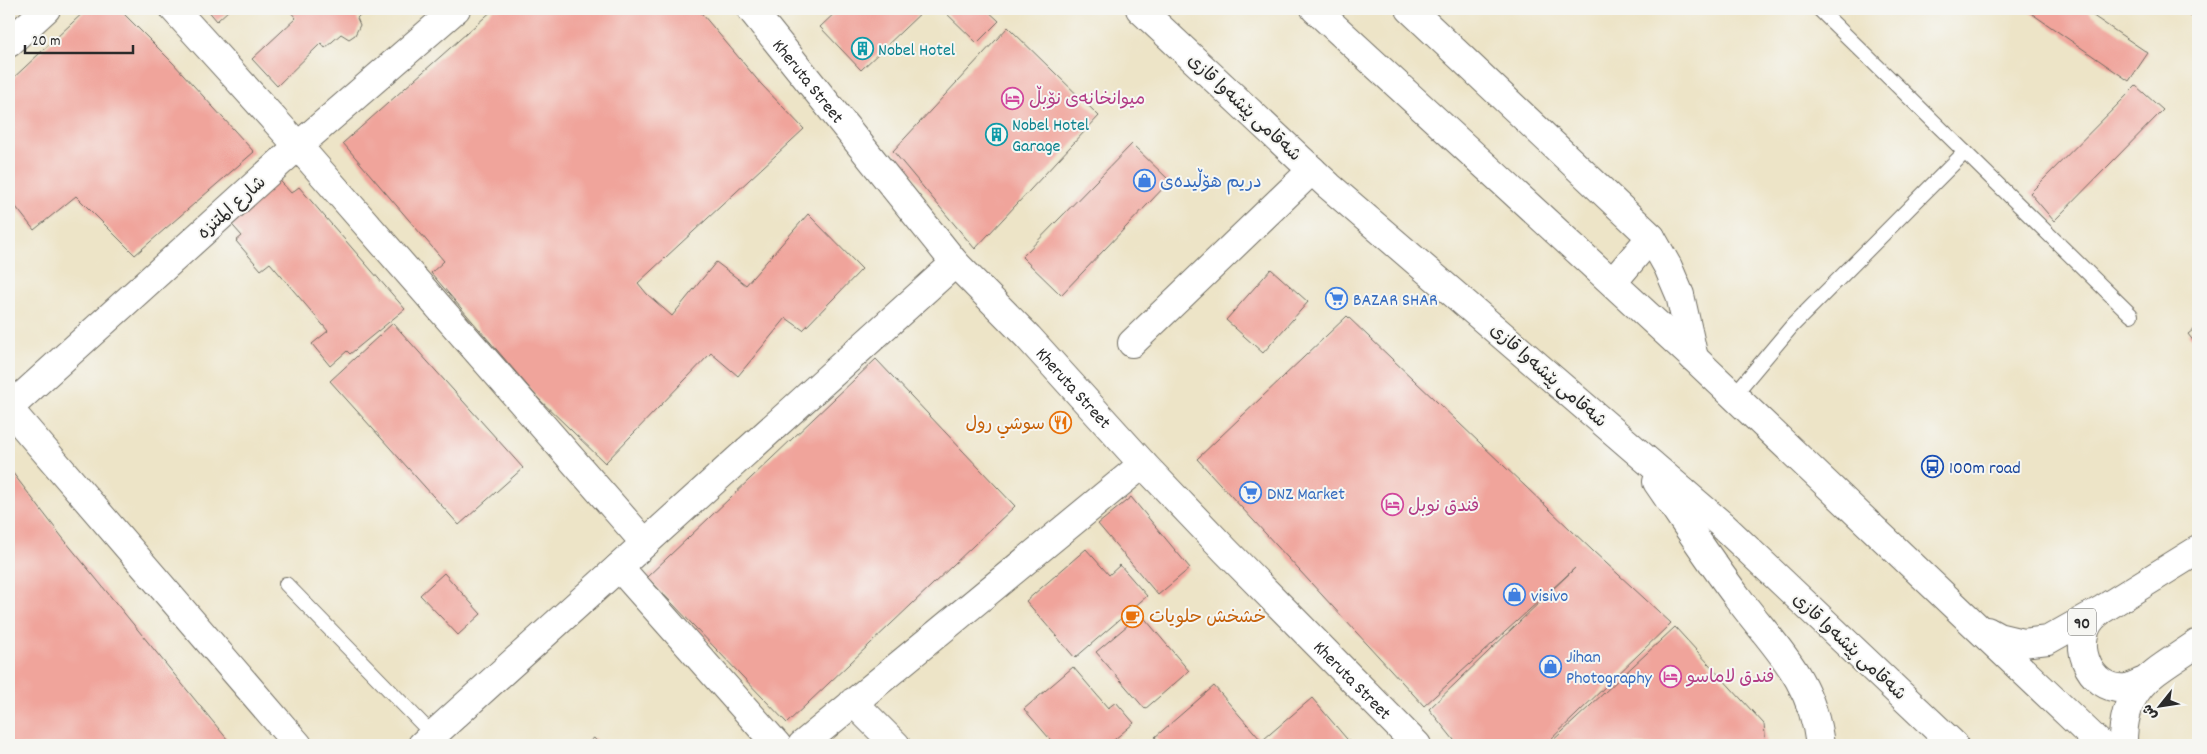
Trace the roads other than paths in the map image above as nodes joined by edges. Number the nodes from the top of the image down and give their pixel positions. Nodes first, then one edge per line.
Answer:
1 (46, 9) edge
2 (174, 9) edge
3 (456, 9) edge
4 (1140, 9) edge
5 (1316, 9) edge
6 (1410, 9) edge
7 (1819, 9) edge
8 (757, 11) edge
9 (9, 43) edge
10 (298, 146) junction
11 (1965, 152) junction
12 (1312, 170) junction
13 (1651, 237) junction
14 (955, 263) junction
15 (1613, 282) junction
16 (2131, 315) dead end
17 (1132, 343) dead end
18 (1694, 358) junction
19 (1734, 395) junction
20 (9, 408) edge
21 (1633, 448) junction
22 (1143, 464) junction
23 (645, 543) junction
24 (2198, 550) edge
25 (619, 567) junction
26 (286, 584) dead end
27 (2103, 609) junction
28 (1960, 610) junction
29 (2198, 643) edge
30 (2142, 682) junction
31 (853, 702) junction
32 (433, 742) edge
33 (298, 745) edge
34 (777, 745) edge
35 (802, 745) edge
36 (896, 745) edge
37 (1417, 745) edge
38 (1820, 745) edge
39 (1954, 745) edge
40 (2102, 745) edge
41 (2122, 745) edge

1 - 9 main road
2 - 10 main road
3 - 10 main road, شارع المتنزه
4 - 12 main road, شەقامی پێشەوا قازی
5 - 15 main road
6 - 13 main road
7 - 11 lane
8 - 14 main road, Kheruta Street
10 - 20 main road, شارع المتنزه
10 - 23 main road
11 - 16 lane
11 - 19 lane
12 - 17 main road
12 - 21 main road, شەقامی پێشەوا قازی
13 - 15 main road
13 - 18 main road
14 - 22 main road, Kheruta Street
14 - 23 main road
15 - 18 main road
18 - 19 main road
19 - 28 main road
20 - 33 main road
21 - 38 main road
21 - 39 main road, شەقامی پێشەوا قازی
22 - 31 main road
22 - 37 main road, Kheruta Street
23 - 25 main road
24 - 27 main road, 90
25 - 32 main road
25 - 34 main road
26 - 32 lane
27 - 28 main road, 90
27 - 30 main road
28 - 40 main road
29 - 30 main road
30 - 41 main road
31 - 35 main road
31 - 36 main road

